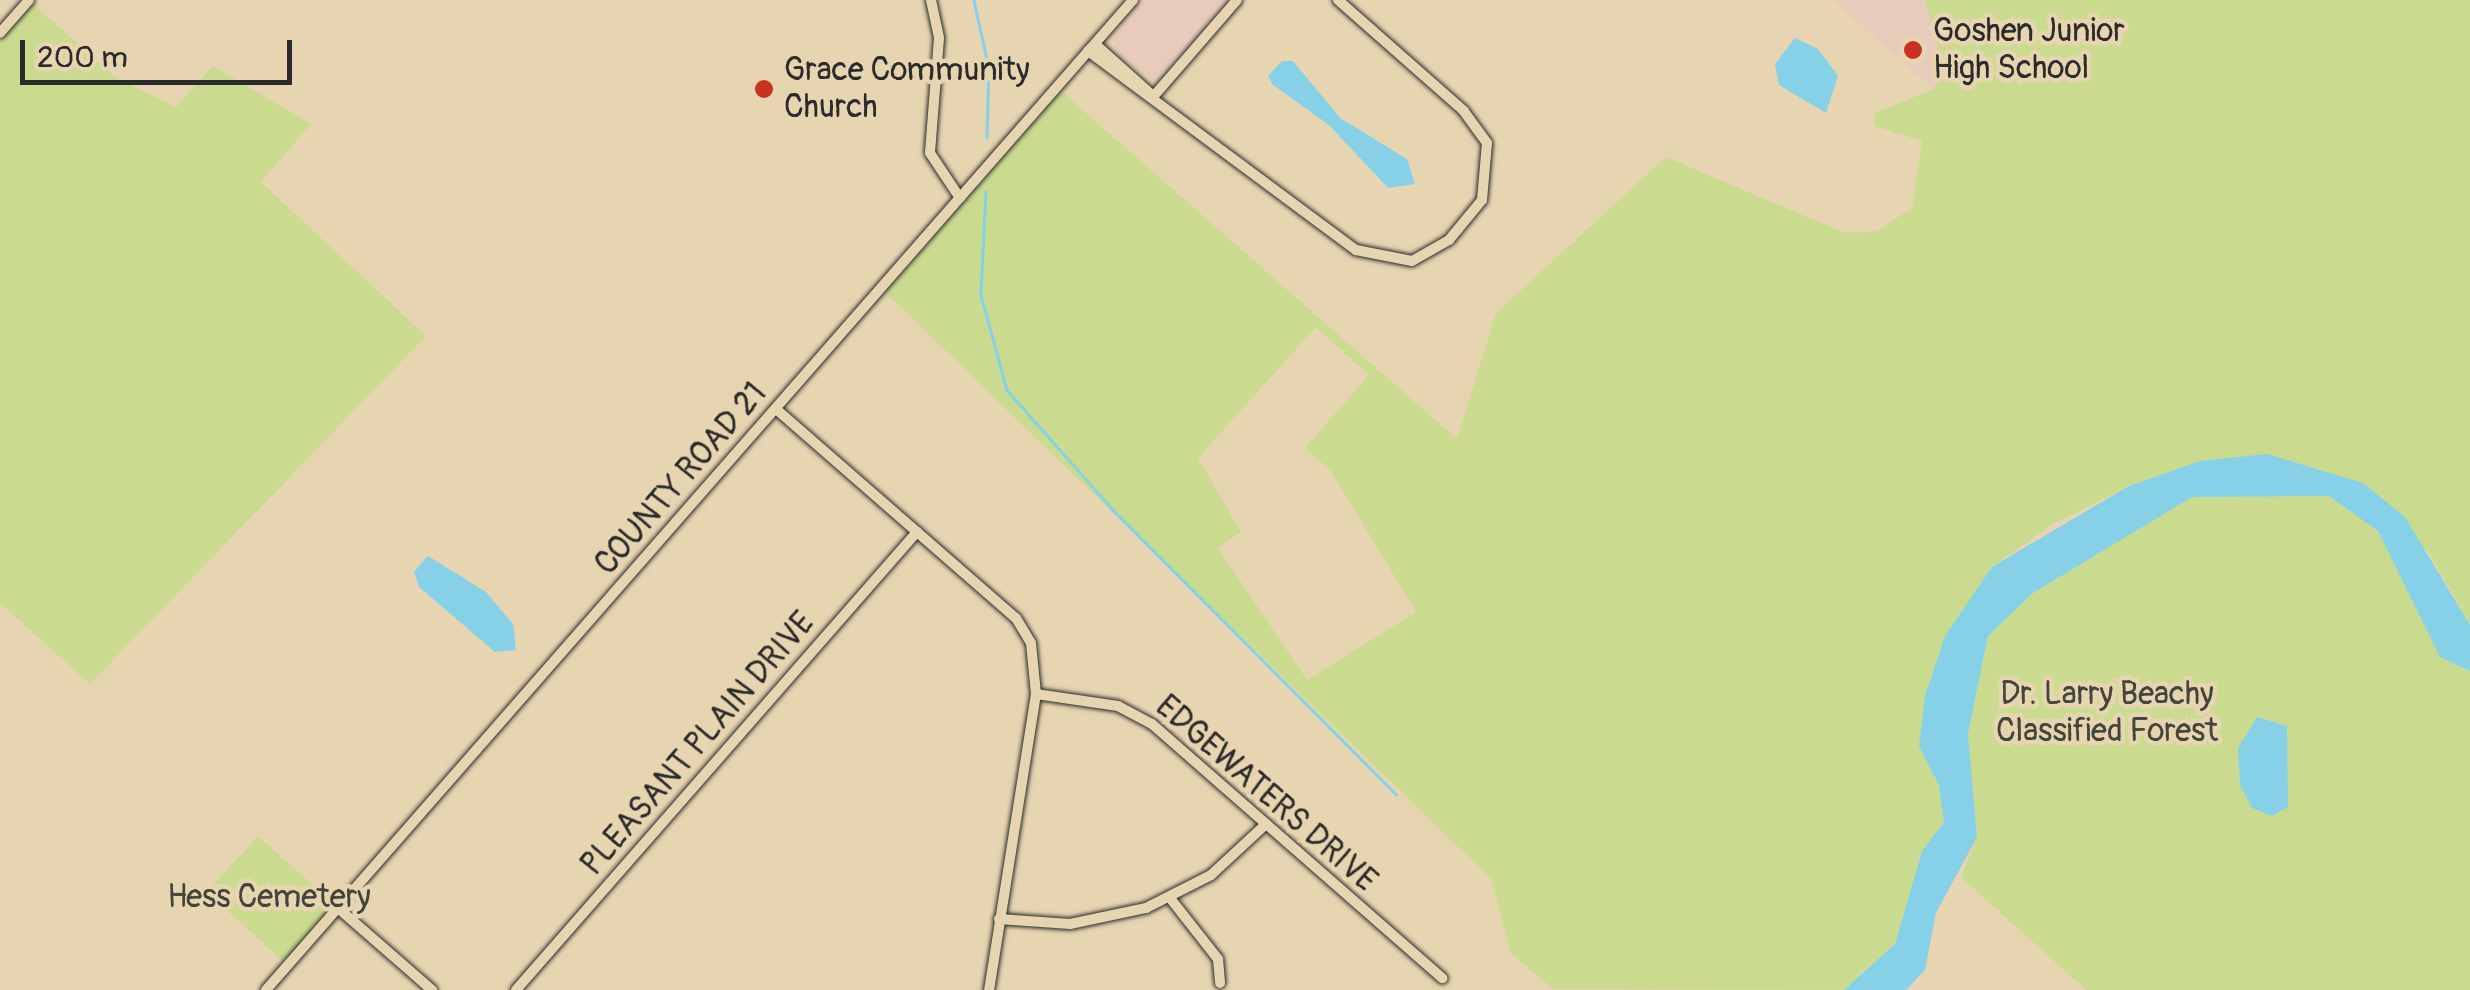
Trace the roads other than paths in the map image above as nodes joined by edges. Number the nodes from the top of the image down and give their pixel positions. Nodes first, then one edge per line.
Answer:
1 (29, 0) edge
2 (932, 0) edge
3 (1133, 0) edge
4 (1238, 0) edge
5 (1338, 0) edge
6 (0, 33) edge
7 (1091, 48) junction
8 (1153, 97) junction
9 (960, 198) junction
10 (776, 410) junction
11 (917, 532) junction
12 (1036, 694) junction
13 (1266, 824) junction
14 (1170, 898) junction
15 (338, 908) junction
16 (999, 919) junction
17 (1442, 978) dead end
18 (1220, 983) dead end
19 (266, 990) edge
20 (432, 990) edge
21 (516, 990) edge
22 (989, 990) edge

1 - 6 street
2 - 9 street
3 - 7 street, COUNTY ROAD 21
4 - 8 street
5 - 8 street
7 - 8 street
7 - 9 street, COUNTY ROAD 21
9 - 10 street, COUNTY ROAD 21
10 - 11 street
10 - 15 street, COUNTY ROAD 21
11 - 12 street
11 - 21 street, PLEASANT PLAIN DRIVE
12 - 13 street, EDGEWATERS DRIVE
12 - 16 street
13 - 14 street
13 - 17 street, EDGEWATERS DRIVE
14 - 16 street
14 - 18 street
15 - 19 street, COUNTY ROAD 21
15 - 20 street
16 - 22 street

